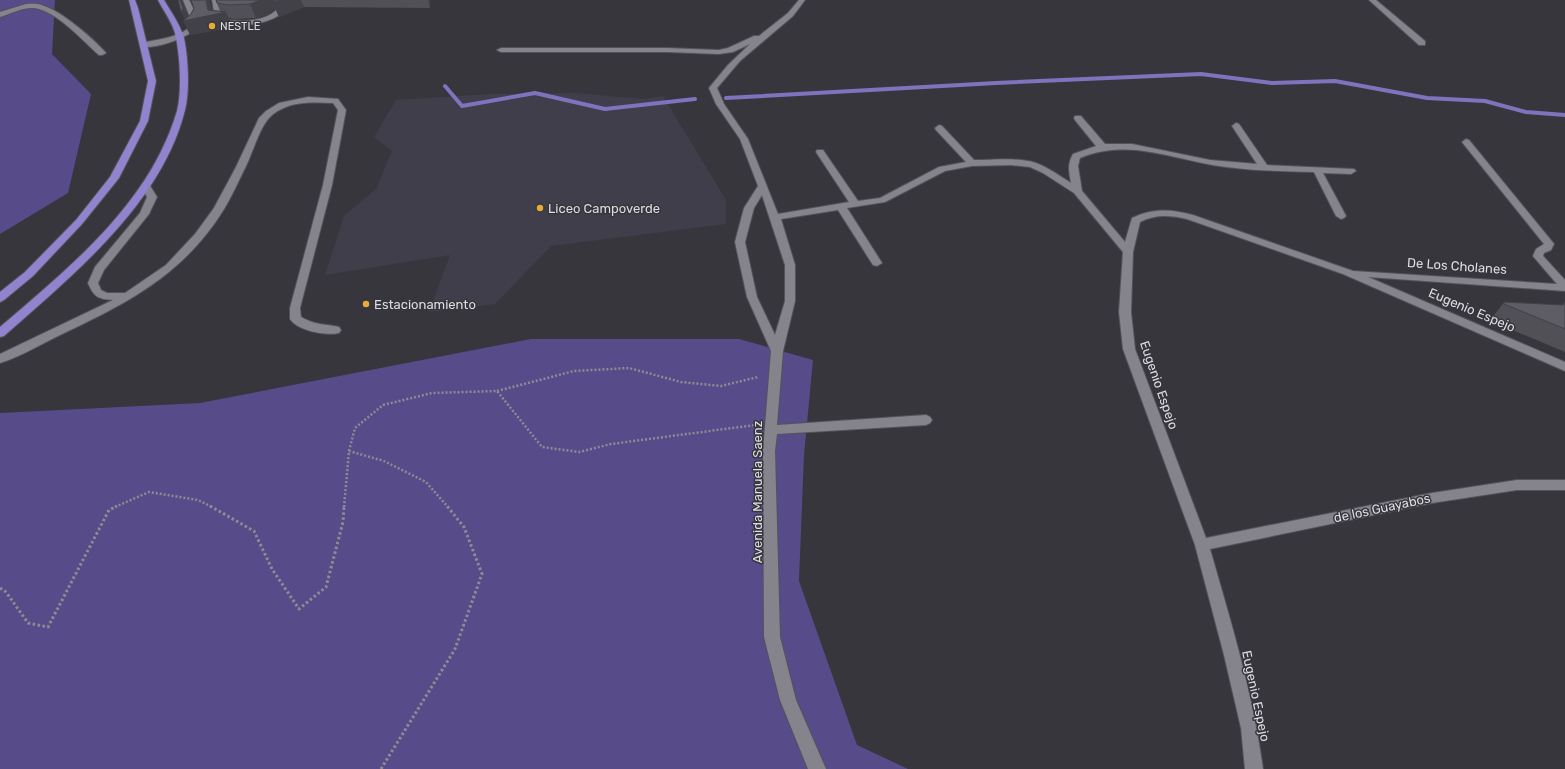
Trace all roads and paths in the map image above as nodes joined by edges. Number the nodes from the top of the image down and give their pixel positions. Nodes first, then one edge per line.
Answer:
1 (132, 0) edge
2 (161, 0) edge
3 (289, 0) edge
4 (802, 0) edge
5 (1372, 0) edge
6 (213, 3) edge
7 (190, 4) edge
8 (0, 15) edge
9 (766, 34) junction
10 (180, 37) junction
11 (1422, 43) dead end
12 (144, 45) junction
13 (501, 50) dead end
14 (102, 53) dead end
15 (1078, 118) dead end
16 (1236, 126) dead end
17 (939, 128) dead end
18 (1466, 142) dead end
19 (1103, 148) junction
20 (820, 152) dead end
21 (972, 163) junction
22 (1263, 166) junction
23 (1317, 169) junction
24 (1350, 171) dead end
25 (146, 186) junction
26 (763, 186) junction
27 (1077, 191) junction
28 (855, 204) junction
29 (842, 207) junction
30 (1341, 216) dead end
31 (775, 217) junction
32 (1128, 252) junction
33 (877, 264) dead end
34 (1347, 272) junction
35 (1565, 288) edge
36 (127, 297) junction
37 (0, 298) edge
38 (335, 330) dead end
39 (0, 333) edge
40 (777, 350) junction
41 (0, 359) edge
42 (1565, 366) edge
43 (776, 373) junction
44 (496, 391) junction
45 (926, 420) dead end
46 (771, 426) junction
47 (349, 451) junction
48 (1517, 485) junction
49 (1565, 485) edge
50 (1565, 493) edge
51 (1202, 545) junction
52 (0, 588) edge
53 (381, 769) edge
54 (817, 769) edge
55 (1254, 769) edge

1 - 12 highway
2 - 10 highway
3 - 6 street
4 - 9 street, Avenida Manuela Saenz
5 - 11 street
7 - 10 street
8 - 14 street
9 - 13 street
9 - 26 street, Avenida Manuela Saenz
10 - 12 street
10 - 25 highway
12 - 37 highway
15 - 19 street
16 - 22 street
17 - 21 street
18 - 35 street
19 - 22 street
19 - 27 street
20 - 28 street
21 - 27 street
21 - 28 street
22 - 23 street
23 - 24 street
23 - 30 street
25 - 36 street
25 - 39 highway
26 - 31 street, Avenida Manuela Saenz
26 - 40 street
27 - 32 street
28 - 29 street
29 - 31 street
29 - 33 street
31 - 40 street, Avenida Manuela Saenz
32 - 34 street, Eugenio Espejo
32 - 51 street, Eugenio Espejo
34 - 35 street, De Los Cholanes
34 - 42 street, Eugenio Espejo
36 - 38 street
36 - 41 street
40 - 43 street, Avenida Manuela Saenz
43 - 44 path
43 - 46 street, Avenida Manuela Saenz
44 - 46 path
44 - 47 path
45 - 46 street
46 - 54 street, Avenida Manuela Saenz
47 - 52 path
47 - 53 path
48 - 49 street, de los Guayabos
48 - 50 street
48 - 51 street, de los Guayabos
51 - 55 street, Eugenio Espejo

